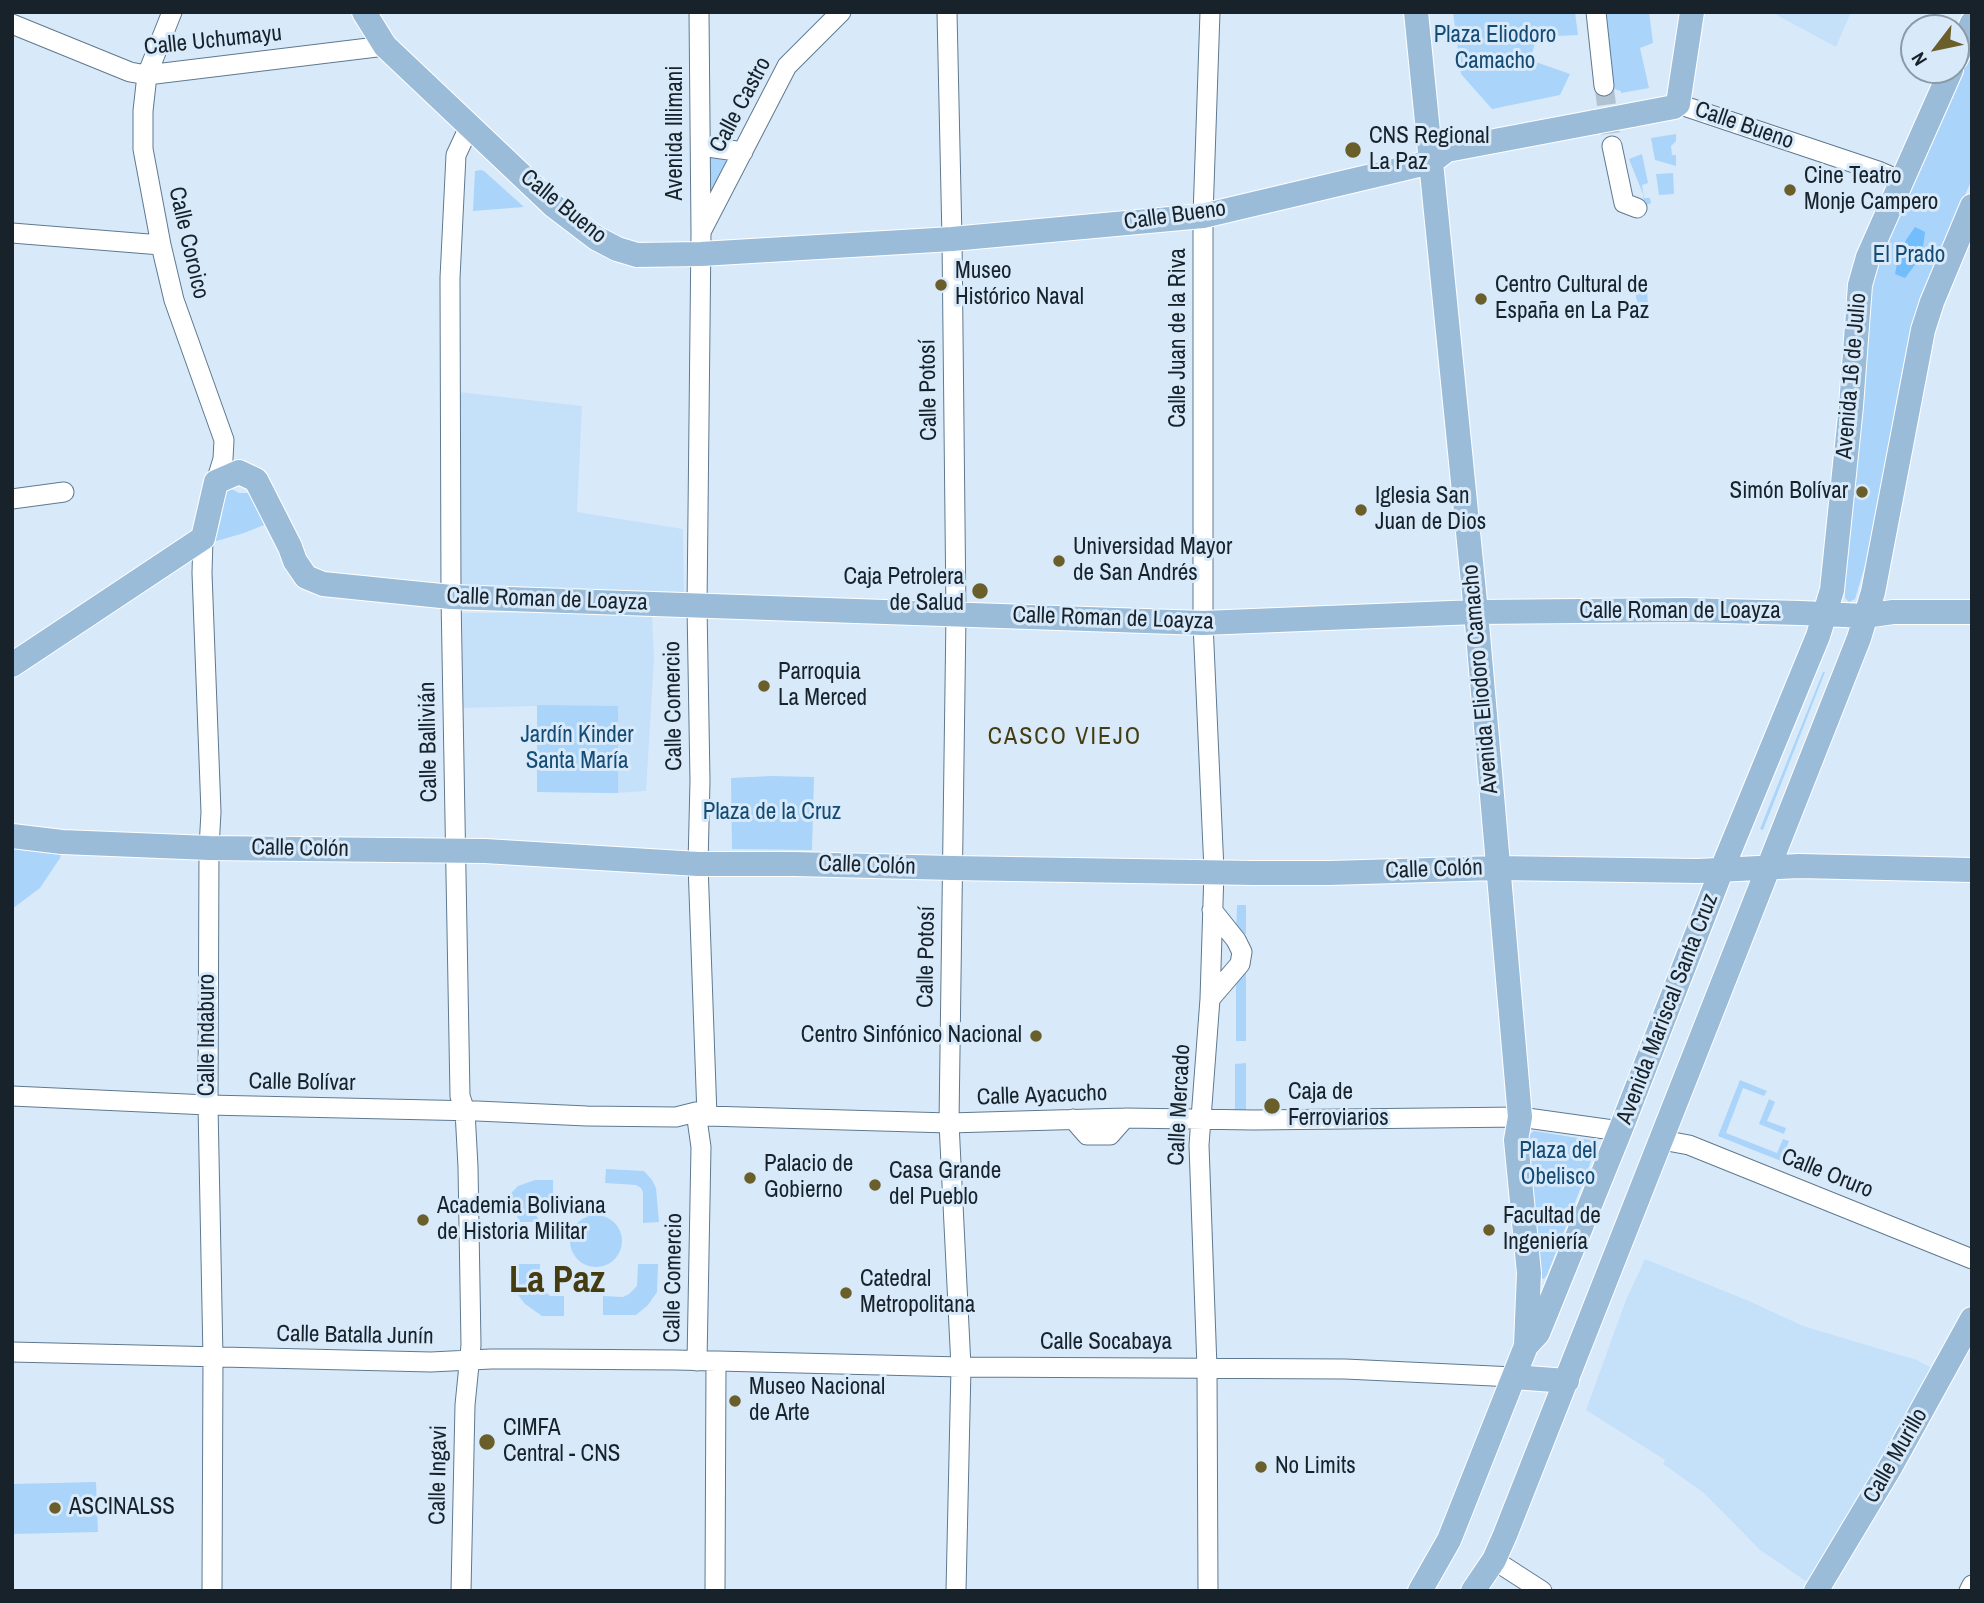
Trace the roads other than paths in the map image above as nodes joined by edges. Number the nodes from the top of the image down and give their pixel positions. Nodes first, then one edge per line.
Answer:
1 (172, 12) edge
2 (365, 12) edge
3 (699, 12) edge
4 (841, 12) edge
5 (947, 12) edge
6 (1210, 12) edge
7 (1416, 12) edge
8 (1595, 12) edge
9 (1692, 12) edge
10 (12, 24) edge
11 (385, 46) junction
12 (147, 75) junction
13 (1945, 84) edge
14 (1604, 86) tunnel mouth
15 (1667, 107) junction
16 (470, 125) junction
17 (701, 146) junction
18 (1612, 146) tunnel mouth
19 (1435, 150) junction
20 (743, 152) junction
21 (1901, 181) junction
22 (1972, 206) edge
23 (1637, 208) dead end
24 (1203, 216) junction
25 (12, 233) edge
26 (952, 239) junction
27 (701, 244) junction
28 (161, 245) junction
29 (216, 482) junction
30 (64, 492) dead end
31 (12, 499) edge
32 (203, 538) junction
33 (451, 597) junction
34 (697, 606) junction
35 (1476, 612) junction
36 (1972, 612) edge
37 (956, 614) junction
38 (1824, 615) junction
39 (1865, 617) junction
40 (1203, 623) junction
41 (12, 665) edge
42 (12, 836) edge
43 (209, 848) junction
44 (456, 852) junction
45 (698, 864) junction
46 (1497, 867) junction
47 (1769, 867) junction
48 (953, 868) junction
49 (1722, 869) junction
50 (1972, 870) edge
51 (1214, 871) junction
52 (1212, 910) junction
53 (1210, 999) junction
54 (12, 1096) edge
55 (208, 1105) junction
56 (465, 1111) junction
57 (701, 1114) junction
58 (1520, 1117) junction
59 (1201, 1118) junction
60 (949, 1123) junction
61 (1620, 1131) junction
62 (1662, 1139) junction
63 (1972, 1259) edge
64 (1972, 1319) edge
65 (1526, 1346) junction
66 (12, 1352) edge
67 (213, 1358) junction
68 (469, 1360) junction
69 (707, 1362) junction
70 (961, 1367) junction
71 (1207, 1368) junction
72 (1514, 1377) junction
73 (1567, 1381) junction
74 (1494, 1560) junction
75 (1972, 1586) edge
76 (212, 1591) edge
77 (461, 1591) edge
78 (715, 1591) edge
79 (956, 1591) edge
80 (1208, 1591) edge
81 (1420, 1591) edge
82 (1473, 1591) edge
83 (1542, 1591) edge
84 (1816, 1591) edge
85 (1969, 1591) edge

1 - 12 street, Calle Coroico
2 - 11 main road, Calle Bueno
3 - 17 street, Avenida Illimani
4 - 20 street, Calle Castro
5 - 26 street, Calle Potosí
6 - 24 street, Calle Juan de la Riva
7 - 19 main road, Avenida Eliodoro Camacho
8 - 14 street
9 - 15 main road
10 - 12 street, Calle Uchumayu
11 - 12 street, Calle Uchumayu
11 - 16 main road, Calle Bueno
12 - 28 street, Calle Coroico
13 - 21 main road, Avenida 16 de Julio
15 - 19 main road, Calle Bueno, bridge
15 - 21 street, Calle Bueno
16 - 27 main road, Calle Bueno
16 - 33 street, Calle Ballivián
17 - 20 street
17 - 27 street, Avenida Illimani
18 - 23 street
19 - 24 main road, Calle Bueno
19 - 35 main road, Avenida Eliodoro Camacho
20 - 27 street, Calle Castro
21 - 38 main road, Avenida 16 de Julio
22 - 39 main road
24 - 26 main road, Calle Bueno
24 - 40 street, Calle Juan de la Riva
25 - 28 street
26 - 27 main road, Calle Bueno
26 - 37 street, Calle Potosí
27 - 34 street, Calle Comercio
28 - 29 street, Calle Coroico
29 - 32 main road, Calle Indaburo
29 - 33 main road, Calle Roman de Loayza
30 - 31 street
32 - 41 main road
32 - 43 street, Calle Indaburo
33 - 34 main road, Calle Roman de Loayza
33 - 44 street, Calle Ballivián
34 - 37 main road, Calle Roman de Loayza
34 - 45 street, Calle Comercio
35 - 38 main road, Calle Roman de Loayza
35 - 40 main road, Calle Roman de Loayza
35 - 46 main road, Avenida Eliodoro Camacho
36 - 39 main road, Calle Roman de Loayza
37 - 40 main road, Calle Roman de Loayza
37 - 48 street, Calle Potosí
38 - 39 main road, Calle Roman de Loayza
38 - 49 main road, Avenida Mariscal Santa Cruz
39 - 47 main road, Avenida Mariscal Santa Cruz
40 - 51 street, Calle Mercado
42 - 43 main road, Calle Colón
43 - 44 main road, Calle Colón
43 - 55 street, Calle Indaburo
44 - 45 main road, Calle Colón
44 - 56 street, Calle Ballivián
45 - 48 main road, Calle Colón
45 - 57 street, Calle Comercio
46 - 49 main road, Calle Colón
46 - 51 main road, Calle Colón
46 - 58 main road, Avenida Eliodoro Camacho
47 - 49 main road, Calle Colón
47 - 50 main road, Calle Colón
47 - 62 main road, Avenida Mariscal Santa Cruz
48 - 51 main road, Calle Colón
48 - 60 street, Calle Potosí
49 - 61 main road, Avenida Mariscal Santa Cruz
51 - 52 street, Calle Mercado
52 - 53 street, Calle Mercado
52 - 53 street
53 - 59 street, Calle Mercado
54 - 55 street, Calle Bolívar
55 - 56 street, Calle Bolívar
55 - 67 street, Calle Indaburo
56 - 57 street, Calle Ayacucho
56 - 68 street, Calle Ballivián
57 - 60 street, Calle Ayacucho
57 - 69 street, Calle Comercio
58 - 59 street, Calle Ayacucho
58 - 61 street, Calle Ayacucho
58 - 65 main road, Avenida Eliodoro Camacho
59 - 60 street, Calle Ayacucho
59 - 71 street, Calle Mercado
60 - 70 street, Calle Potosí
61 - 62 main road
61 - 65 main road, Avenida Mariscal Santa Cruz
62 - 63 street, Calle Oruro
62 - 73 main road, Avenida Mariscal Santa Cruz
64 - 84 main road, Calle Murillo
65 - 72 main road, Avenida Mariscal Santa Cruz
66 - 67 street, Calle Batalla Junín
67 - 68 street, Calle Batalla Junín
67 - 76 street, Calle Indaburo
68 - 69 street, Calle Batalla Junín
68 - 77 street, Calle Ingavi
69 - 70 street, Calle Socabaya
69 - 78 street, Calle Comercio
70 - 71 street, Calle Socabaya
70 - 79 street, Calle Potosí
71 - 72 street, Calle Socabaya
71 - 80 street, Calle Mercado
72 - 73 main road
72 - 81 main road, Avenida Mariscal Santa Cruz
73 - 74 main road, Avenida Mariscal Santa Cruz
74 - 82 main road, Avenida Mariscal Santa Cruz
74 - 83 street
75 - 85 street

